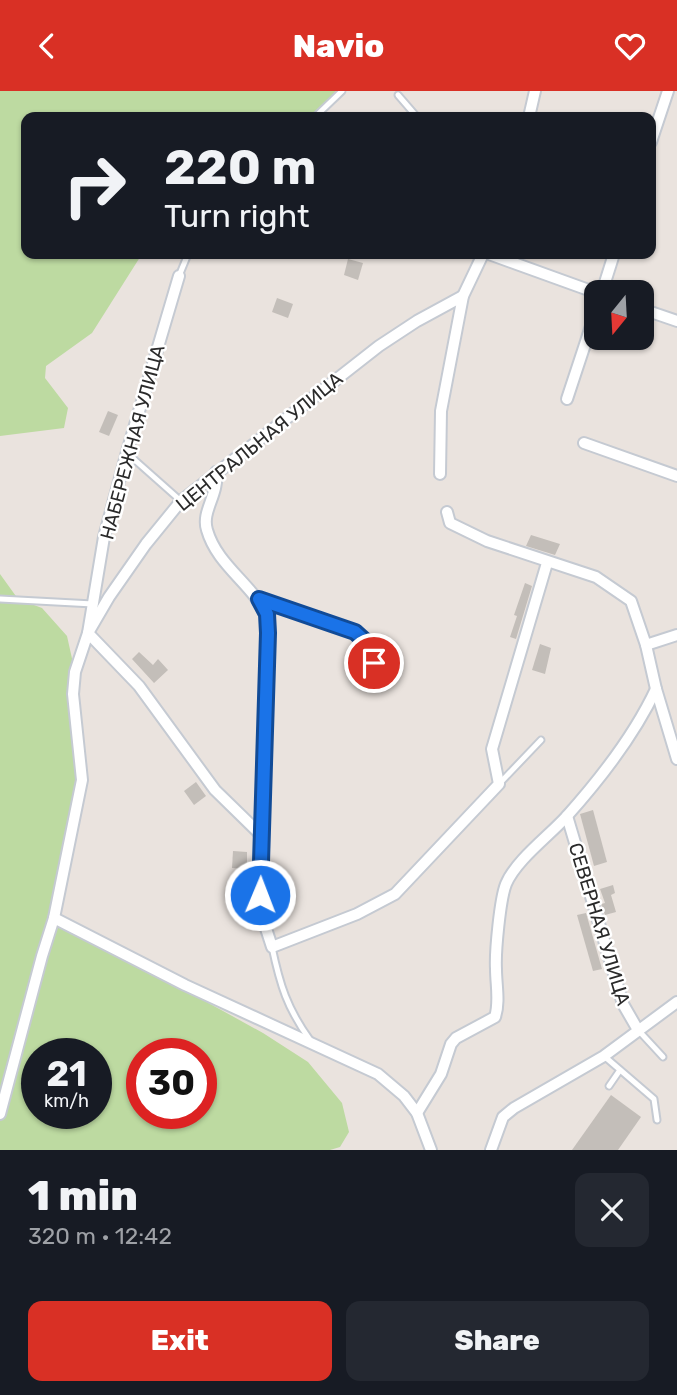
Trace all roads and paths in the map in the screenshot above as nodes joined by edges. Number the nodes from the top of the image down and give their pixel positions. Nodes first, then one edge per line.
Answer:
1 (342, 91) edge
2 (535, 91) edge
3 (668, 91) edge
4 (398, 95) dead end
5 (320, 112) edge
6 (413, 112) edge
7 (530, 112) edge
8 (656, 127) edge
9 (186, 259) edge
10 (481, 259) edge
11 (503, 259) edge
12 (612, 259) edge
13 (179, 276) joint
14 (604, 280) edge
15 (584, 288) edge
16 (463, 296) junction
17 (654, 313) edge
18 (677, 321) edge
19 (584, 347) edge
20 (567, 399) dead end
21 (584, 443) dead end
22 (127, 452) junction
23 (216, 472) junction
24 (440, 474) dead end
25 (677, 476) edge
26 (181, 501) junction
27 (447, 512) dead end
28 (547, 563) junction
29 (0, 599) edge
30 (259, 599) junction
31 (93, 604) junction
32 (88, 633) junction
33 (677, 635) edge
34 (646, 645) junction
35 (376, 687) dead end
36 (656, 689) junction
37 (541, 740) dead end
38 (677, 759) edge
39 (499, 783) junction
40 (567, 816) junction
41 (261, 835) junction
42 (54, 918) junction
43 (272, 947) junction
44 (677, 1002) edge
45 (638, 1030) junction
46 (314, 1045) junction
47 (604, 1056) junction
48 (663, 1057) dead end
49 (620, 1070) junction
50 (609, 1086) dead end
51 (417, 1113) junction
52 (0, 1114) edge
53 (657, 1120) dead end
54 (430, 1150) edge
55 (491, 1150) edge

1 - 5 lane
2 - 7 street
3 - 8 street
4 - 6 lane
9 - 13 lane, НАБЕРЕЖНАЯ УЛИЦА
10 - 16 street
11 - 15 street
12 - 14 street
13 - 22 street, НАБЕРЕЖНАЯ УЛИЦА
16 - 23 street, ЦЕНТРАЛЬНАЯ УЛИЦА
16 - 24 street
17 - 18 street
19 - 20 street
21 - 25 street
22 - 26 lane
22 - 31 street, НАБЕРЕЖНАЯ УЛИЦА
23 - 26 street, ЦЕНТРАЛЬНАЯ УЛИЦА
23 - 30 street
26 - 32 street, ЦЕНТРАЛЬНАЯ УЛИЦА
27 - 28 street
28 - 34 street
28 - 39 street
29 - 31 lane
30 - 35 lane
30 - 41 street
31 - 32 street, НАБЕРЕЖНАЯ УЛИЦА
32 - 41 street
32 - 42 street, ЦЕНТРАЛЬНАЯ УЛИЦА
33 - 34 street
34 - 36 street
36 - 38 street
36 - 40 street, СЕВЕРНАЯ УЛИЦА
37 - 39 lane
39 - 43 street
40 - 45 street, СЕВЕРНАЯ УЛИЦА
40 - 51 street, СЕВЕРНАЯ УЛИЦА
41 - 43 street
42 - 46 street
42 - 52 street, ЦЕНТРАЛЬНАЯ УЛИЦА
43 - 46 lane
44 - 45 street
45 - 47 street
45 - 48 lane
46 - 51 street
47 - 49 lane
47 - 55 street
49 - 50 lane
49 - 53 lane
51 - 54 street

